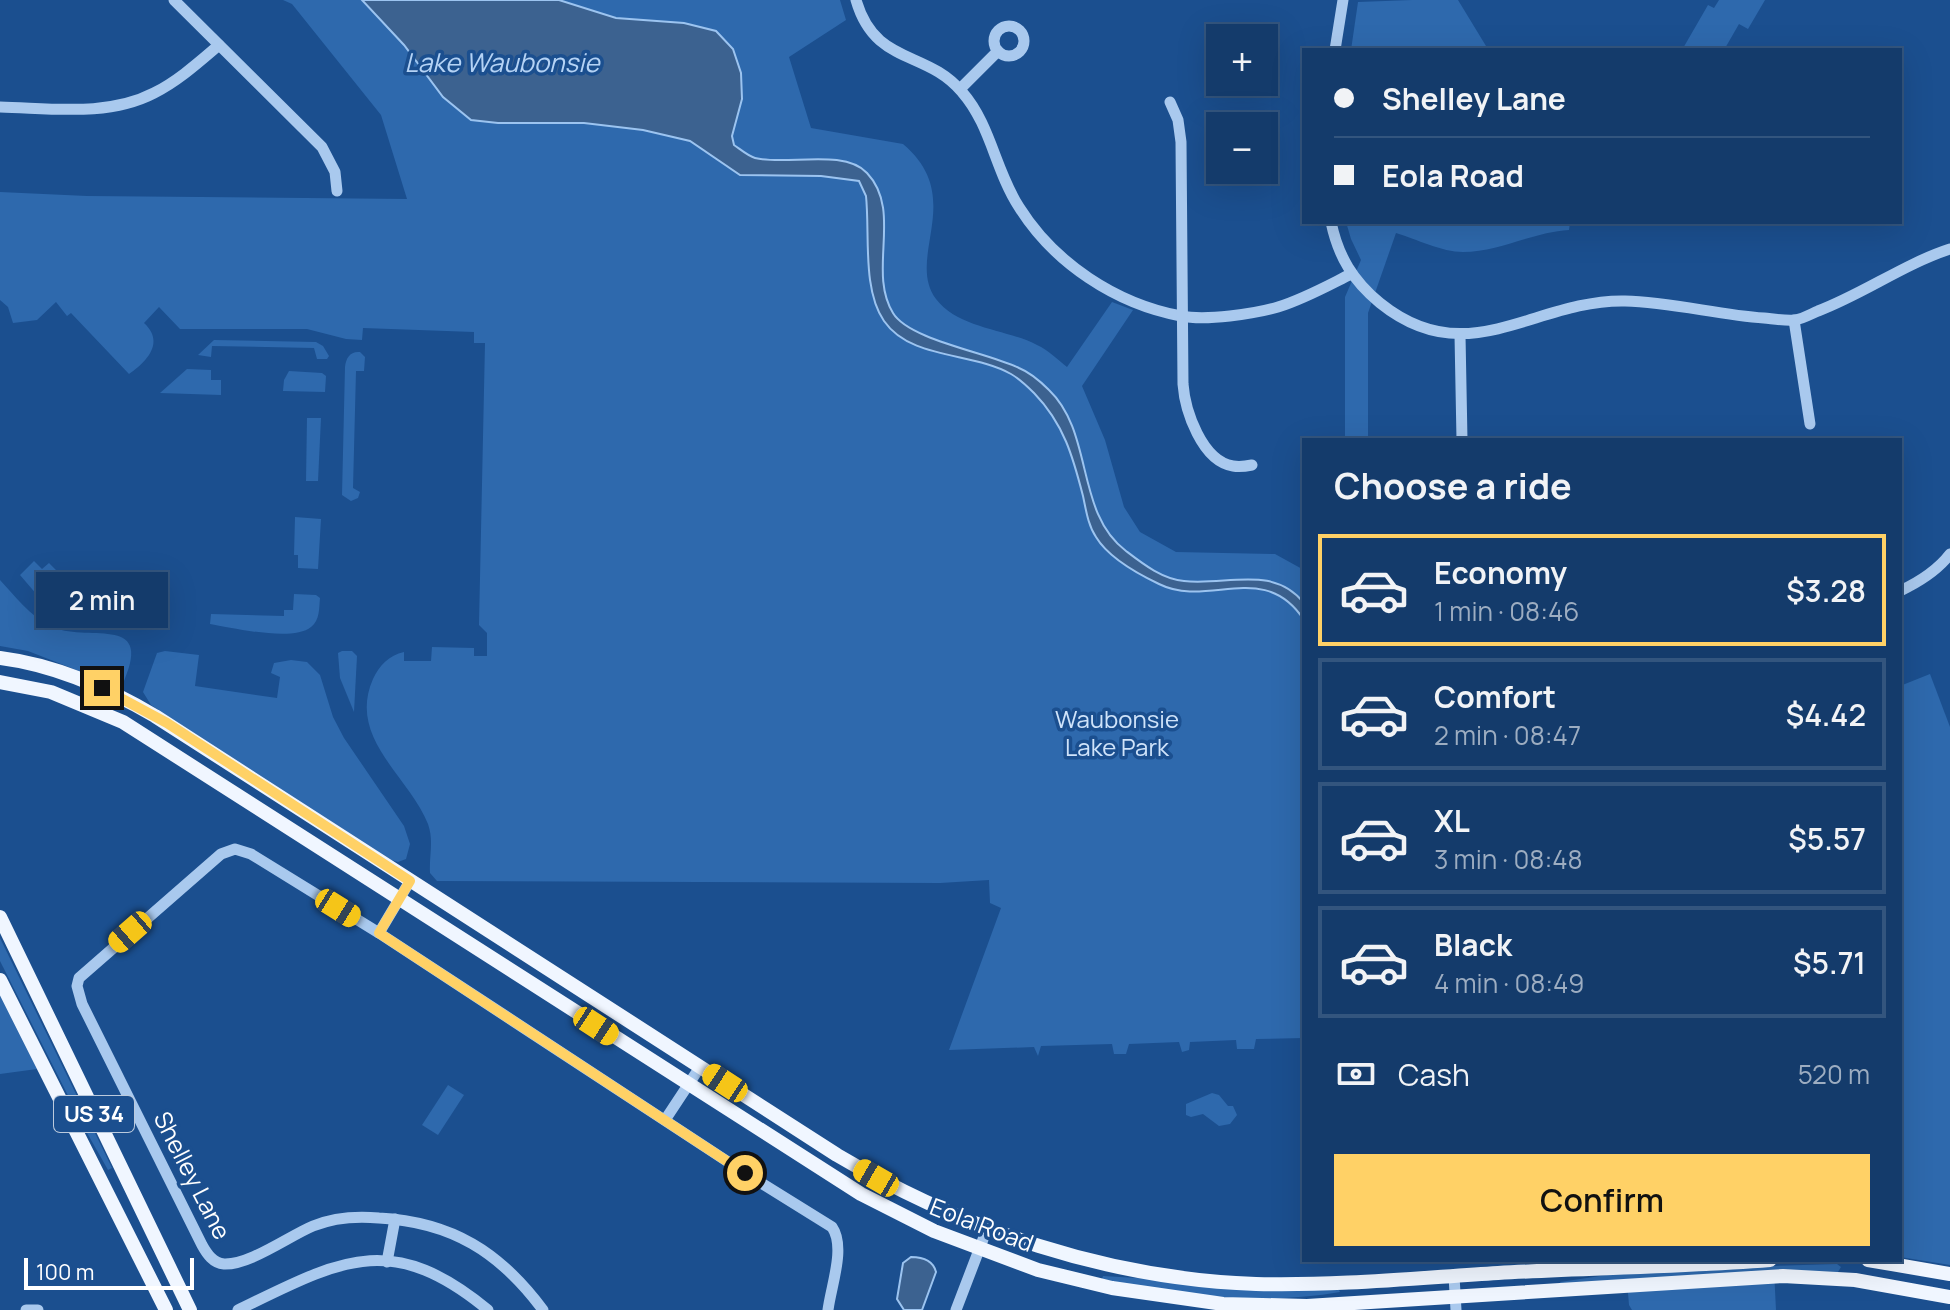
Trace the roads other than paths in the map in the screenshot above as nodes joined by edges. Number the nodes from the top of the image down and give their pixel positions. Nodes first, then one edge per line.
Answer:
1 (174, 0) edge
2 (856, 0) edge
3 (1343, 0) edge
4 (219, 45) junction
5 (1335, 48) edge
6 (998, 51) dead end
7 (960, 89) junction
8 (1170, 102) dead end
9 (0, 107) edge
10 (337, 191) dead end
11 (1332, 224) edge
12 (1950, 249) edge
13 (1351, 274) junction
14 (1183, 317) junction
15 (1794, 320) junction
16 (1460, 335) junction
17 (1810, 424) dead end
18 (1462, 438) edge
19 (1252, 465) dead end
20 (1950, 554) edge
21 (1902, 590) edge
22 (0, 658) edge
23 (0, 682) edge
24 (410, 881) junction
25 (400, 899) junction
26 (0, 917) edge
27 (379, 933) junction
28 (0, 980) edge
29 (700, 1067) junction
30 (689, 1086) junction
31 (665, 1120) junction
32 (395, 1219) junction
33 (987, 1229) junction
34 (979, 1250) junction
35 (387, 1262) junction
36 (1740, 1262) edge
37 (1880, 1262) edge
38 (1950, 1274) edge
39 (1454, 1276) junction
40 (1950, 1297) edge
41 (1456, 1304) edge
42 (26, 1310) edge
43 (38, 1310) edge
44 (166, 1310) edge
45 (190, 1310) edge
46 (238, 1310) edge
47 (488, 1310) edge
48 (543, 1310) edge
49 (828, 1310) edge
50 (956, 1310) edge

1 - 4 street
2 - 7 street
3 - 5 street
4 - 9 street
4 - 10 street
6 - 7 street
7 - 14 street
8 - 14 street
11 - 13 street
12 - 15 street
13 - 14 street
13 - 16 street
14 - 19 street
15 - 16 street
15 - 17 street
16 - 18 street
20 - 21 street
22 - 24 main road, Eola Road
23 - 25 main road, Eola Road
24 - 25 street
24 - 29 main road, Eola Road
25 - 27 street
25 - 30 main road, Eola Road
26 - 45 main road, US 34
27 - 31 street, Shelley Lane
27 - 32 street, Shelley Lane
28 - 44 main road, US 34
29 - 30 street
29 - 33 main road, Eola Road
30 - 31 street
30 - 34 main road, Eola Road
31 - 49 street, Shelley Lane
32 - 35 street
32 - 48 street, Shelley Lane
33 - 34 street
33 - 39 main road, Eola Road
34 - 41 main road, Eola Road
34 - 50 street
35 - 46 street
35 - 47 street
36 - 39 main road, Eola Road
37 - 38 main road
39 - 41 street
40 - 41 main road, Eola Road
42 - 43 street

